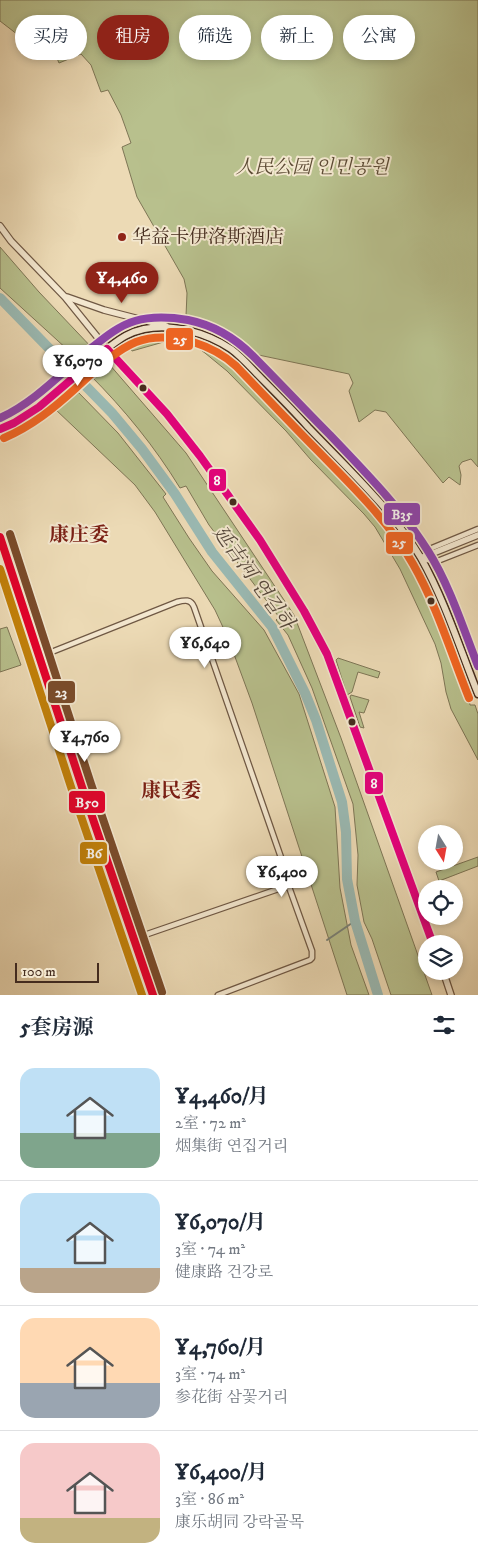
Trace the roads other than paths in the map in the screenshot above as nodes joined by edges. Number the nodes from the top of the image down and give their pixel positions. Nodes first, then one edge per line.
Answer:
1 (0, 226) edge
2 (65, 297) junction
3 (174, 328) junction
4 (107, 349) junction
5 (0, 429) edge
6 (478, 529) edge
7 (478, 535) edge
8 (0, 537) edge
9 (478, 545) edge
10 (0, 555) edge
11 (421, 558) junction
12 (40, 657) junction
13 (478, 694) edge
14 (285, 869) dead end
15 (430, 935) edge
16 (134, 938) junction
17 (446, 980) edge
18 (146, 995) edge
19 (153, 995) edge
20 (218, 995) edge
21 (451, 995) edge

1 - 2 street
2 - 3 street
2 - 4 street
3 - 4 main road
3 - 11 main road
4 - 5 main road
4 - 15 street
6 - 11 street
7 - 11 street
8 - 12 main road
9 - 11 street
10 - 18 main road
11 - 13 main road
12 - 14 street
12 - 16 main road
16 - 19 main road
16 - 20 street
17 - 21 street

